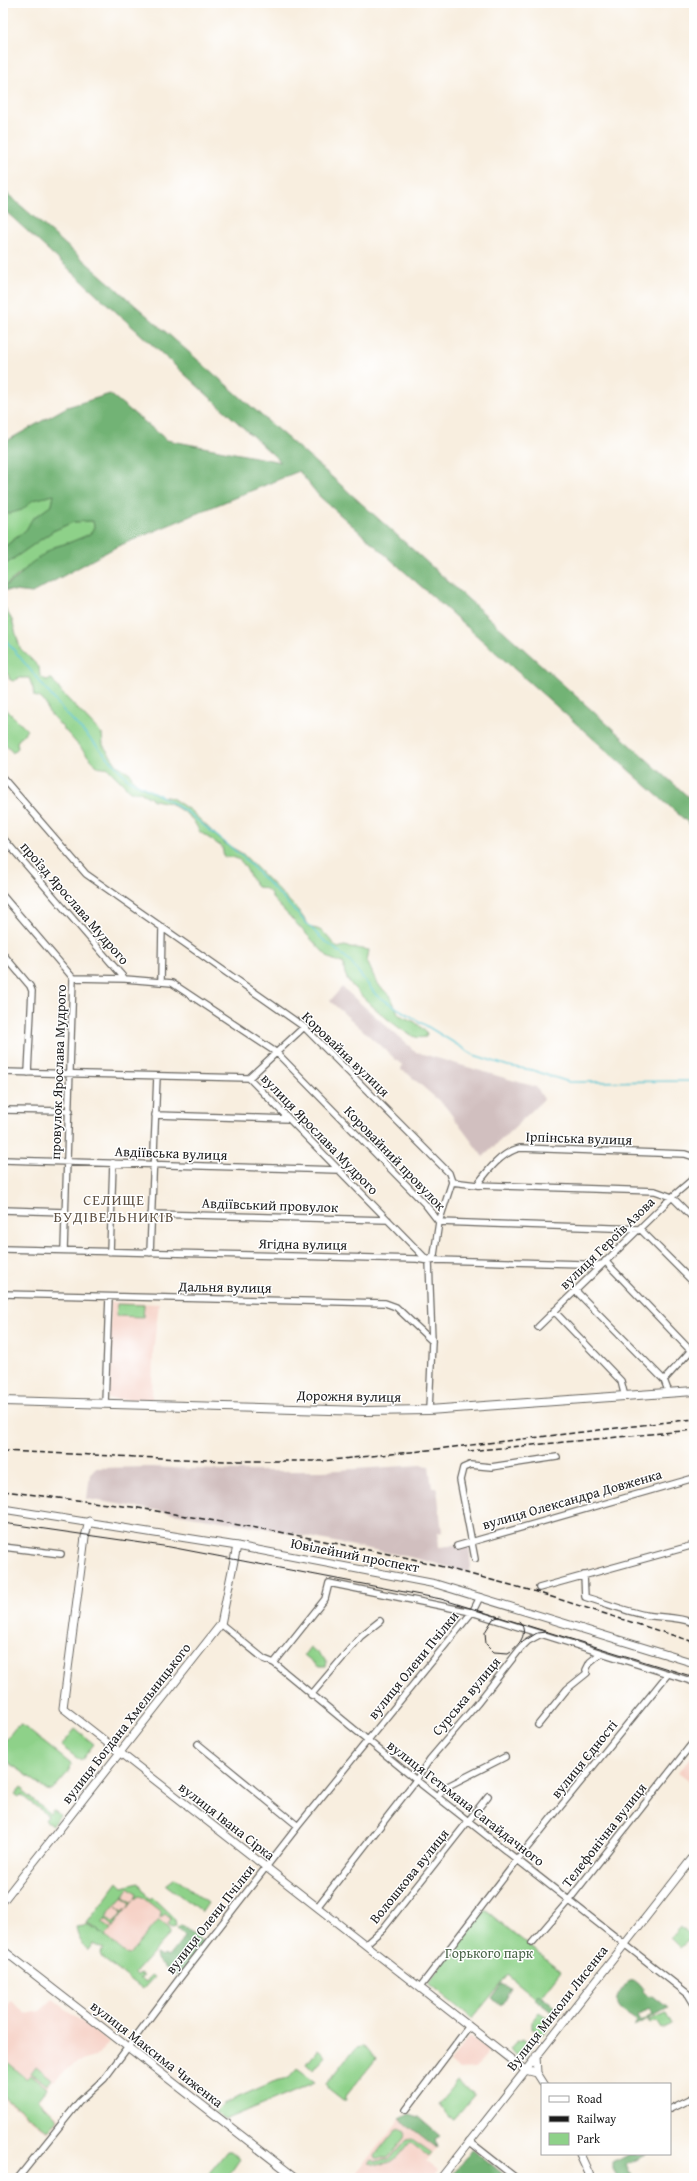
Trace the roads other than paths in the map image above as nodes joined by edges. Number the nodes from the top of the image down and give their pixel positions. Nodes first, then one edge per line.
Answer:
1 (3, 778) edge
2 (3, 838) edge
3 (3, 896) edge
4 (162, 927) junction
5 (3, 954) edge
6 (73, 978) junction
7 (125, 979) junction
8 (161, 981) junction
9 (304, 1027) junction
10 (277, 1053) junction
11 (3, 1072) edge
12 (28, 1073) junction
13 (71, 1074) junction
14 (157, 1076) junction
15 (249, 1078) junction
16 (3, 1110) edge
17 (70, 1111) junction
18 (155, 1115) junction
19 (289, 1119) junction
20 (694, 1157) edge
21 (3, 1160) edge
22 (67, 1162) junction
23 (113, 1163) junction
24 (153, 1164) junction
25 (338, 1170) junction
26 (694, 1178) edge
27 (452, 1182) junction
28 (477, 1185) junction
29 (672, 1197) junction
30 (3, 1210) edge
31 (65, 1212) junction
32 (151, 1214) junction
33 (694, 1219) edge
34 (388, 1220) junction
35 (439, 1222) junction
36 (640, 1229) junction
37 (3, 1249) edge
38 (64, 1250) junction
39 (110, 1252) junction
40 (150, 1253) junction
41 (429, 1261) junction
42 (604, 1263) junction
43 (694, 1283) edge
44 (575, 1290) junction
45 (3, 1294) edge
46 (109, 1297) junction
47 (554, 1311) junction
48 (538, 1327) dead end
49 (432, 1341) junction
50 (692, 1348) edge
51 (664, 1380) junction
52 (694, 1392) edge
53 (669, 1394) junction
54 (624, 1397) junction
55 (3, 1401) edge
56 (105, 1403) junction
57 (429, 1410) junction
58 (557, 1457) dead end
59 (694, 1478) edge
60 (3, 1509) edge
61 (89, 1521) junction
62 (472, 1540) junction
63 (694, 1545) edge
64 (236, 1546) junction
65 (457, 1546) dead end
66 (3, 1547) edge
67 (61, 1554) dead end
68 (475, 1560) dead end
69 (584, 1576) junction
70 (538, 1588) dead end
71 (480, 1597) junction
72 (471, 1612) junction
73 (380, 1621) dead end
74 (694, 1623) edge
75 (221, 1624) junction
76 (541, 1634) junction
77 (602, 1653) junction
78 (274, 1663) junction
79 (694, 1664) edge
80 (668, 1674) junction
81 (694, 1682) edge
82 (311, 1695) junction
83 (538, 1725) dead end
84 (367, 1740) junction
85 (694, 1741) edge
86 (198, 1744) dead end
87 (120, 1753) junction
88 (504, 1757) dead end
89 (416, 1780) junction
90 (437, 1796) junction
91 (488, 1796) dead end
92 (468, 1821) junction
93 (298, 1826) junction
94 (694, 1856) edge
95 (518, 1859) junction
96 (265, 1868) junction
97 (569, 1900) junction
98 (3, 1901) edge
99 (318, 1906) junction
100 (532, 1943) dead end
101 (366, 1944) junction
102 (624, 1944) junction
103 (3, 1950) edge
104 (420, 1987) junction
105 (694, 1990) edge
106 (688, 1994) junction
107 (694, 2004) edge
108 (469, 2026) junction
109 (128, 2047) junction
110 (536, 2056) junction
111 (524, 2070) junction
112 (537, 2073) junction
113 (543, 2083) edge
114 (694, 2097) edge
115 (671, 2108) edge
116 (406, 2110) dead end
117 (469, 2141) junction
118 (580, 2155) edge
119 (589, 2176) edge
120 (18, 2178) edge
121 (296, 2178) edge
122 (441, 2178) edge
123 (516, 2178) edge

1 - 4 street, Коровайна вулиця
2 - 7 street, проїзд Ярослава Мудрого
3 - 6 street, провулок Ярослава Мудрого
4 - 8 street
4 - 9 street, Коровайна вулиця
5 - 12 street
6 - 7 street
6 - 13 street, провулок Ярослава Мудрого
7 - 8 street, проїзд Ярослава Мудрого
8 - 10 street, проїзд Ярослава Мудрого
9 - 10 street
9 - 27 street, Коровайна вулиця
10 - 15 street
10 - 35 street, Коровайний провулок
11 - 12 street, вулиця Ярослава Мудрого
12 - 13 street, вулиця Ярослава Мудрого
13 - 14 street, вулиця Ярослава Мудрого
13 - 17 street, провулок Ярослава Мудрого
14 - 15 street, вулиця Ярослава Мудрого
14 - 18 street
15 - 19 street, вулиця Ярослава Мудрого
16 - 17 street
17 - 22 street, провулок Ярослава Мудрого
18 - 19 street
18 - 24 street
19 - 25 street, вулиця Ярослава Мудрого
20 - 28 street, Ірпінська вулиця
21 - 22 street, Авдіївська вулиця
22 - 23 street, Авдіївська вулиця
22 - 31 street, провулок Ярослава Мудрого
23 - 24 street, Авдіївська вулиця
23 - 39 street
24 - 25 street, Авдіївська вулиця
24 - 32 street
25 - 34 street, вулиця Ярослава Мудрого
26 - 29 street, вулиця Героїв Азова
27 - 28 street
27 - 35 street
28 - 29 street
29 - 33 street
29 - 36 street, вулиця Героїв Азова
30 - 31 street
31 - 38 street, провулок Ярослава Мудрого
32 - 34 street, Авдіївський провулок
32 - 40 street
34 - 41 street, вулиця Ярослава Мудрого
35 - 36 street, Коровайний провулок
35 - 41 street
36 - 42 street, вулиця Героїв Азова
36 - 43 street
37 - 38 street, Ягідна вулиця
38 - 39 street, Ягідна вулиця
39 - 40 street, Ягідна вулиця
40 - 41 street, Ягідна вулиця
41 - 42 street, Ягідна вулиця
41 - 49 street
42 - 44 street, вулиця Героїв Азова
42 - 50 street
44 - 47 street, вулиця Героїв Азова
44 - 51 street
45 - 46 street, Дальня вулиця
46 - 49 street, Дальня вулиця
46 - 56 street
47 - 48 street, вулиця Героїв Азова
47 - 54 street
49 - 57 street
50 - 51 street
51 - 53 street
52 - 53 main road, Дорожня вулиця
53 - 54 main road, Дорожня вулиця
54 - 57 main road, Дорожня вулиця
55 - 56 main road, Дорожня вулиця
56 - 57 main road, Дорожня вулиця
58 - 62 street
59 - 62 street, вулиця Олександра Довженка
60 - 61 street, Ювілейний проспект
61 - 64 street, Ювілейний проспект
61 - 87 street, вулиця Івана Сірка
62 - 65 street, вулиця Олександра Довженка
62 - 68 street
63 - 69 street
64 - 71 street, Ювілейний проспект
64 - 75 street, вулиця Богдана Хмельницького
66 - 67 street
69 - 70 street
69 - 74 street
71 - 72 street, вулиця Олени Пчілки
71 - 79 street, Ювілейний проспект
72 - 76 street
72 - 78 street
72 - 84 street, вулиця Олени Пчілки
73 - 82 street
75 - 78 street, вулиця Гетьмана Сагайдачного
75 - 87 street, вулиця Богдана Хмельницького
76 - 77 street
76 - 89 street, Сурська вулиця
77 - 80 street
77 - 83 street
78 - 82 street, вулиця Гетьмана Сагайдачного
80 - 81 street
80 - 95 street, вулиця Єдності
82 - 84 street, вулиця Гетьмана Сагайдачного
84 - 89 street, вулиця Гетьмана Сагайдачного
84 - 93 street, вулиця Олени Пчілки
85 - 97 street, Телефонічна вулиця
86 - 93 street
87 - 96 street, вулиця Івана Сірка
87 - 98 street, вулиця Богдана Хмельницького
88 - 90 street
89 - 90 street, вулиця Гетьмана Сагайдачного
89 - 99 street, Сурська вулиця
90 - 92 street, вулиця Гетьмана Сагайдачного
91 - 92 street, Волошкова вулиця
92 - 95 street, вулиця Гетьмана Сагайдачного
92 - 101 street, Волошкова вулиця
93 - 96 street, вулиця Олени Пчілки
94 - 102 street, Вулиця Миколи Лисенка
95 - 97 street, вулиця Гетьмана Сагайдачного
95 - 104 street, вулиця Єдності
96 - 99 street, вулиця Івана Сірка
96 - 109 street, вулиця Олени Пчілки
97 - 100 street, Телефонічна вулиця
97 - 102 street, вулиця Гетьмана Сагайдачного
99 - 101 street, вулиця Івана Сірка
101 - 104 street, вулиця Івана Сірка
102 - 106 street, вулиця Гетьмана Сагайдачного
102 - 110 street, Вулиця Миколи Лисенка
103 - 109 street, вулиця Максима Чиженка
104 - 108 street, вулиця Івана Сірка
105 - 106 street
106 - 107 street, вулиця Гетьмана Сагайдачного
108 - 111 street, вулиця Івана Сірка
108 - 116 street
109 - 120 street, вулиця Олени Пчілки
109 - 121 street, вулиця Максима Чиженка
110 - 111 street, Вулиця Миколи Лисенка
110 - 112 street
111 - 112 street
111 - 117 street, Вулиця Миколи Лисенка
112 - 113 street
114 - 115 street
117 - 122 street, Вулиця Миколи Лисенка
117 - 123 street
118 - 119 street

